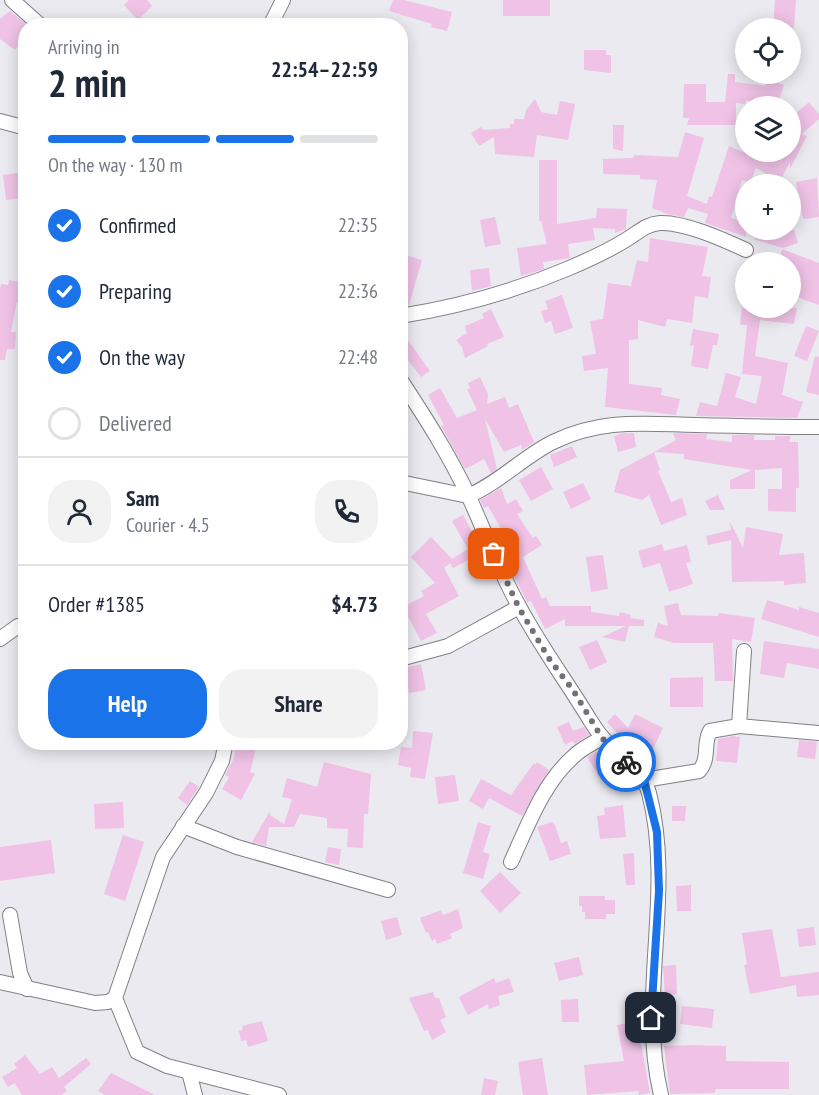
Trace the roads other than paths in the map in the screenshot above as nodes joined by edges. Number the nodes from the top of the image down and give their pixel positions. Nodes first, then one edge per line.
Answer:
1 (12, 0) edge
2 (283, 0) edge
3 (31, 18) edge
4 (274, 18) edge
5 (0, 121) edge
6 (18, 126) edge
7 (746, 250) dead end
8 (408, 315) edge
9 (408, 392) edge
10 (819, 428) edge
11 (408, 484) edge
12 (468, 496) junction
13 (519, 608) junction
14 (18, 626) edge
15 (0, 639) edge
16 (744, 651) dead end
17 (408, 657) edge
18 (739, 726) junction
19 (819, 733) edge
20 (602, 738) junction
21 (224, 750) edge
22 (644, 780) junction
23 (183, 826) junction
24 (511, 862) dead end
25 (388, 890) dead end
26 (10, 915) dead end
27 (0, 982) edge
28 (27, 989) junction
29 (115, 998) junction
30 (189, 1072) junction
31 (195, 1095) edge
32 (279, 1095) edge
33 (661, 1095) edge

1 - 3 street
2 - 4 street
5 - 6 street
7 - 8 street
9 - 12 street
10 - 12 street
11 - 12 street
12 - 13 street
13 - 17 street
13 - 20 street
14 - 15 street
16 - 18 street
18 - 19 street
18 - 22 street
20 - 22 street
20 - 24 street
21 - 23 street
22 - 33 street
23 - 25 street
23 - 29 street
26 - 28 street
27 - 28 street
28 - 29 street
29 - 30 street
30 - 31 street
30 - 32 street

